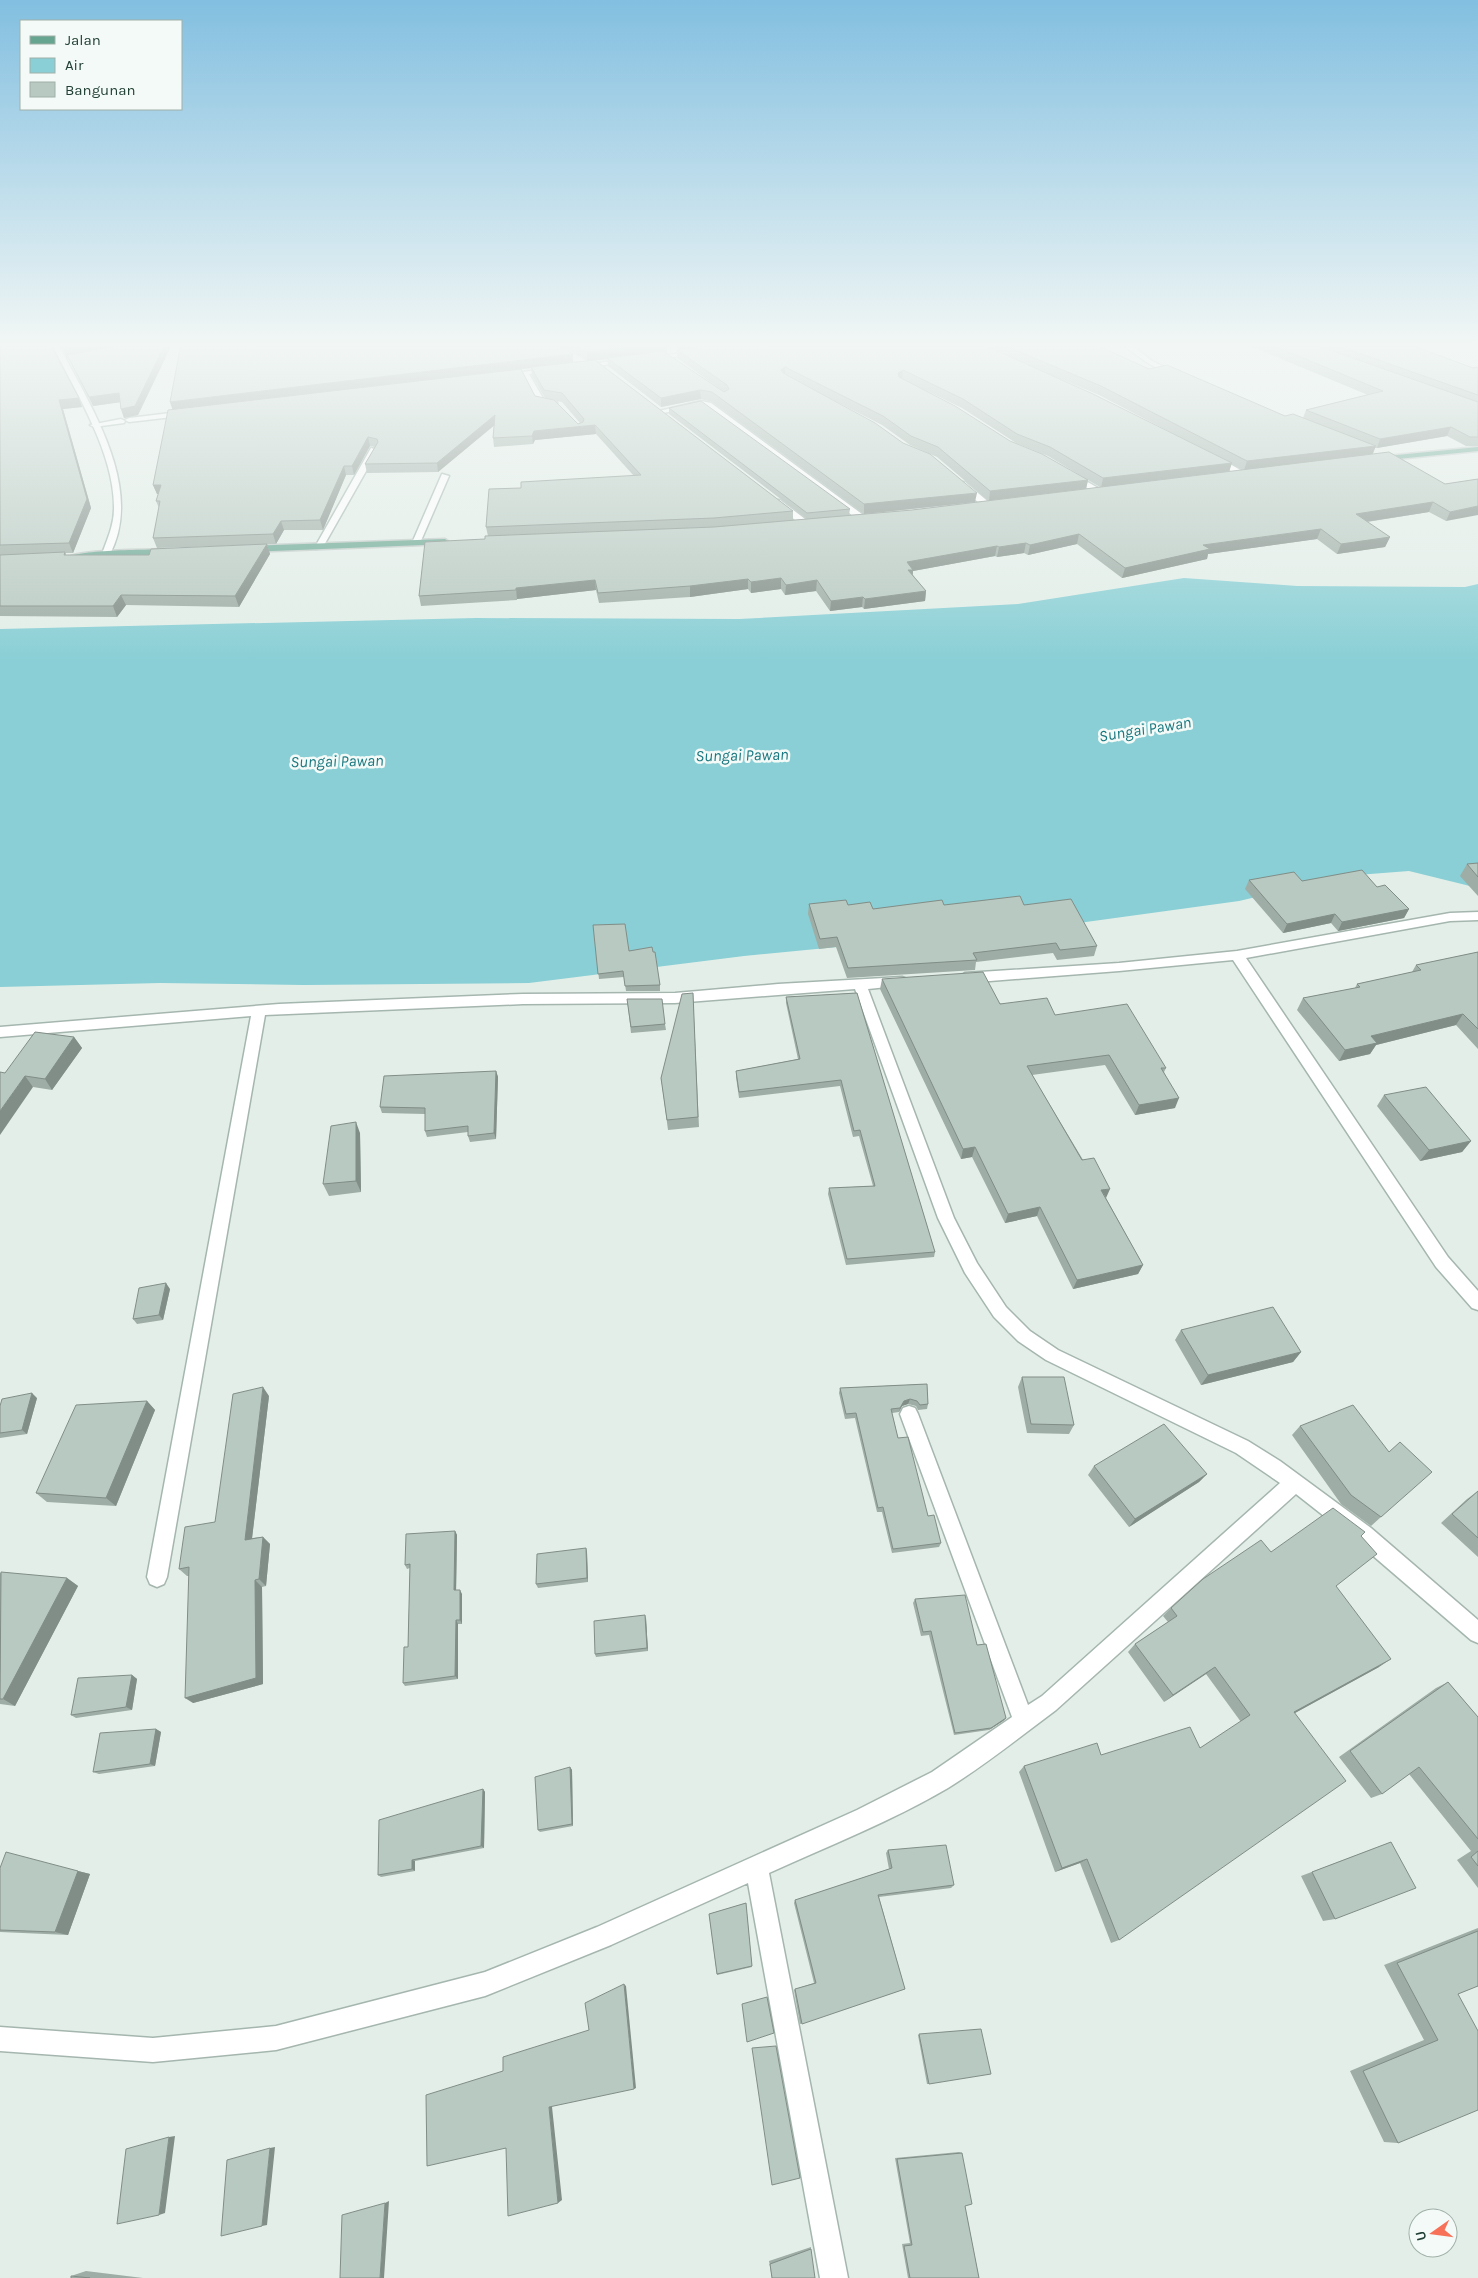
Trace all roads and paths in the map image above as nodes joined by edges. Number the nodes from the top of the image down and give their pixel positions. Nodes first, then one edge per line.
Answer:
1 (106, 450) edge
2 (374, 450) edge
3 (767, 450) edge
4 (1372, 450) edge
5 (1464, 450) edge
6 (1201, 452) edge
7 (1390, 457) junction
8 (1370, 460) edge
9 (1059, 469) edge
10 (1248, 475) joint
11 (445, 476) dead end
12 (953, 476) edge
13 (1230, 477) edge
14 (1110, 491) edge
15 (1101, 492) junction
16 (768, 495) edge
17 (1081, 495) edge
18 (991, 505) joint
19 (978, 507) edge
20 (875, 518) edge
21 (858, 520) joint
22 (811, 524) joint
23 (788, 526) edge
24 (452, 542) edge
25 (416, 544) junction
26 (319, 547) junction
27 (244, 549) edge
28 (185, 551) edge
29 (106, 554) junction
30 (71, 555) edge
31 (1478, 916) edge
32 (1237, 955) junction
33 (956, 978) edge
34 (918, 981) edge
35 (860, 984) junction
36 (259, 1011) junction
37 (0, 1032) edge
38 (1478, 1303) edge
39 (909, 1414) dead end
40 (1295, 1482) junction
41 (157, 1577) dead end
42 (1478, 1633) edge
43 (1024, 1721) junction
44 (756, 1867) junction
45 (0, 2038) edge
46 (834, 2278) edge

1 - 29 street
2 - 26 street
3 - 21 street
4 - 7 street
5 - 7 main road
6 - 10 street
7 - 8 main road
9 - 15 street
10 - 13 main road
11 - 25 street
12 - 18 street
14 - 15 main road
15 - 17 main road
16 - 22 street
18 - 19 main road
20 - 21 main road
22 - 23 main road
24 - 25 main road
25 - 26 main road
26 - 27 main road
28 - 29 main road
29 - 30 main road
31 - 32 street
32 - 33 street
32 - 38 street
34 - 35 street
35 - 36 street
35 - 40 street
36 - 37 street
36 - 41 street
39 - 43 street
40 - 42 street
40 - 43 street
43 - 44 street
44 - 45 street
44 - 46 street

